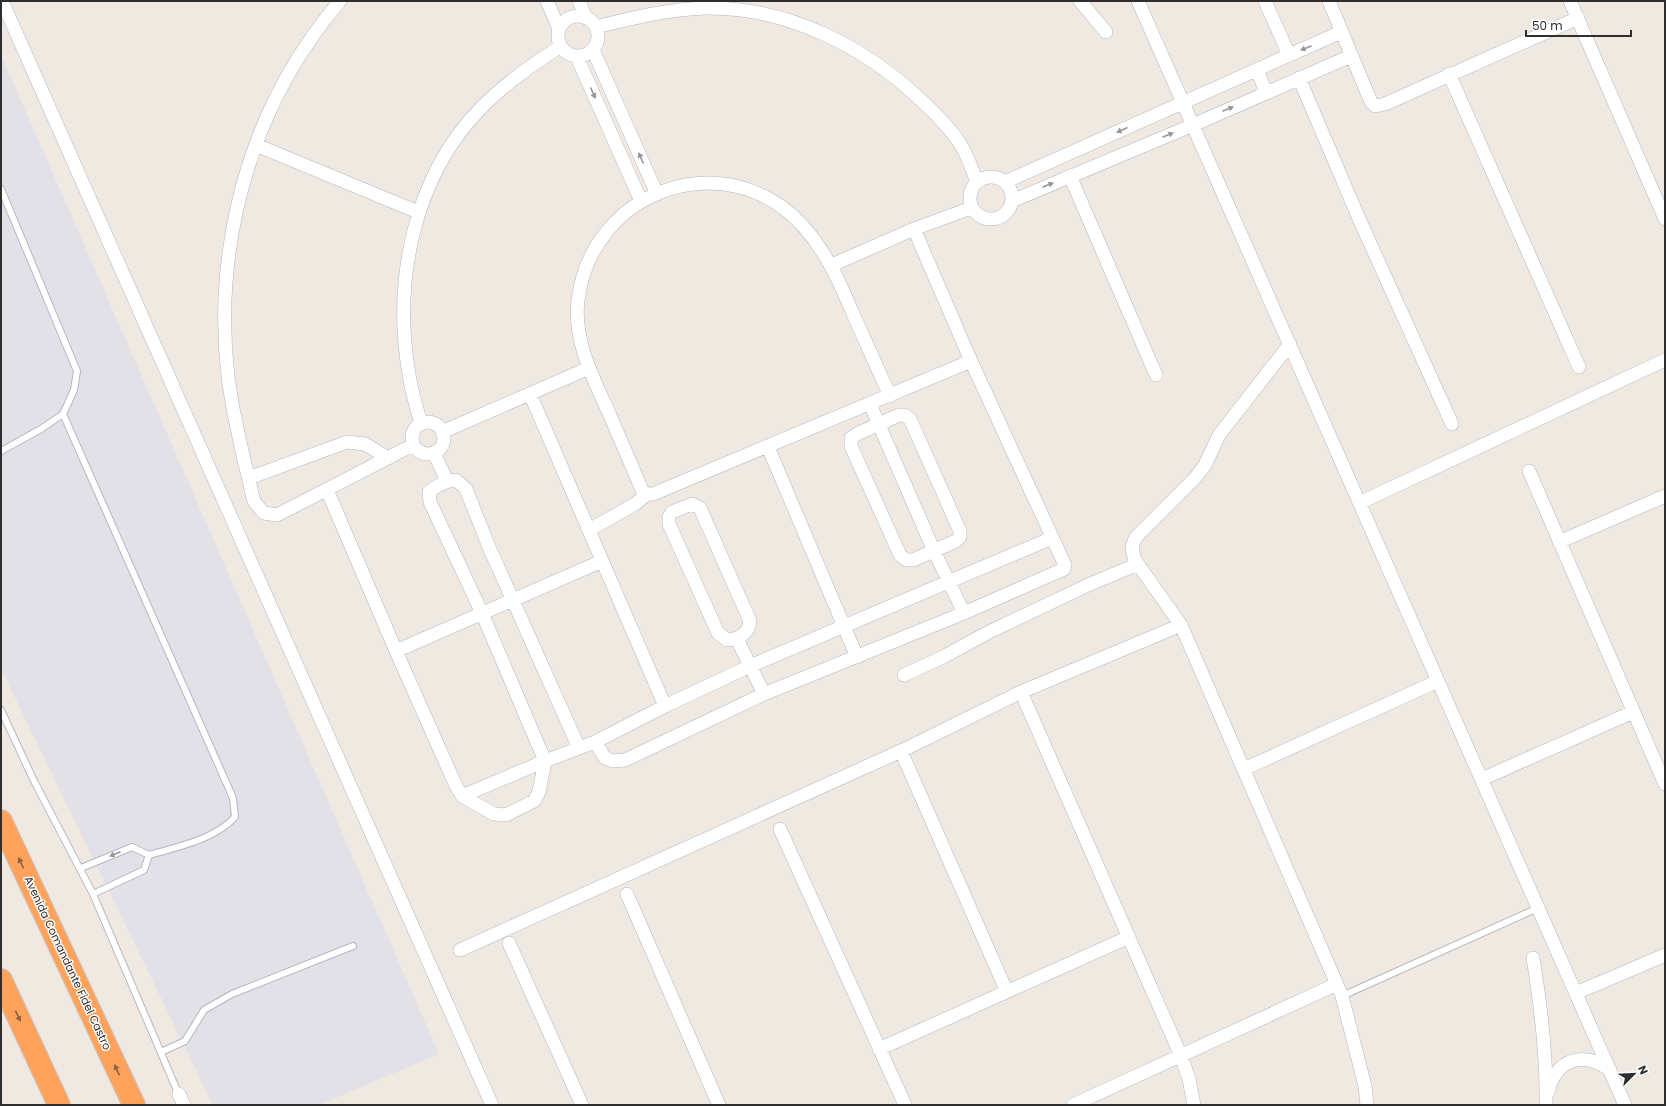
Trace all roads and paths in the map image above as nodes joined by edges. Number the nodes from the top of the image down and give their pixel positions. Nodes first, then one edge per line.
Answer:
1 (2, 1) edge
2 (340, 1) edge
3 (547, 1) edge
4 (579, 1) edge
5 (1080, 1) edge
6 (1138, 1) edge
7 (1265, 1) edge
8 (1329, 1) edge
9 (1570, 1) edge
10 (586, 18) junction
11 (1578, 18) junction
12 (596, 27) junction
13 (559, 29) junction
14 (1106, 32) dead end
15 (1341, 32) junction
16 (560, 46) junction
17 (593, 50) junction
18 (1289, 55) junction
19 (1351, 56) junction
20 (577, 57) junction
21 (1257, 69) junction
22 (1449, 74) junction
23 (1299, 78) junction
24 (1266, 93) junction
25 (1183, 102) junction
26 (1193, 125) junction
27 (256, 144) junction
28 (1070, 176) junction
29 (977, 182) junction
30 (1005, 182) junction
31 (1, 189) edge
32 (656, 194) junction
33 (641, 201) junction
34 (1012, 201) junction
35 (971, 208) junction
36 (418, 212) junction
37 (1665, 219) edge
38 (914, 229) junction
39 (832, 265) junction
40 (1290, 344) junction
41 (1665, 360) edge
42 (970, 361) junction
43 (1579, 367) dead end
44 (589, 368) junction
45 (1156, 375) dead end
46 (530, 394) junction
47 (890, 396) junction
48 (870, 404) junction
49 (63, 414) junction
50 (422, 424) junction
51 (879, 424) junction
52 (1452, 424) dead end
53 (442, 432) junction
54 (413, 445) junction
55 (768, 447) junction
56 (1, 451) edge
57 (434, 453) junction
58 (388, 458) junction
59 (1528, 472) dead end
60 (248, 478) junction
61 (447, 481) junction
62 (672, 486) junction
63 (327, 490) junction
64 (647, 494) junction
65 (1665, 496) edge
66 (1360, 503) junction
67 (683, 506) junction
68 (589, 530) junction
69 (1052, 538) junction
70 (1559, 542) junction
71 (934, 551) junction
72 (602, 561) junction
73 (1138, 564) junction
74 (949, 582) junction
75 (513, 600) junction
76 (482, 613) junction
77 (964, 613) junction
78 (1181, 625) junction
79 (844, 626) junction
80 (737, 639) junction
81 (396, 651) junction
82 (857, 656) junction
83 (750, 666) junction
84 (904, 675) dead end
85 (1438, 681) junction
86 (1021, 692) junction
87 (764, 694) junction
88 (665, 706) junction
89 (1, 710) edge
90 (1634, 712) junction
91 (595, 742) junction
92 (580, 748) junction
93 (901, 751) junction
94 (545, 761) junction
95 (1244, 769) junction
96 (1482, 779) junction
97 (1665, 784) edge
98 (462, 796) junction
99 (1, 821) edge
100 (780, 829) dead end
101 (149, 855) junction
102 (81, 868) junction
103 (93, 894) junction
104 (627, 894) dead end
105 (1538, 908) junction
106 (1129, 937) junction
107 (509, 943) dead end
108 (353, 946) dead end
109 (460, 950) dead end
110 (1665, 955) edge
111 (1534, 958) dead end
112 (1, 980) edge
113 (1340, 990) junction
114 (1007, 992) junction
115 (1576, 993) junction
116 (879, 1049) junction
117 (161, 1052) junction
118 (1181, 1056) junction
119 (1610, 1070) junction
120 (181, 1101) edge
121 (1546, 1102) edge
122 (59, 1105) edge
123 (134, 1105) edge
124 (492, 1105) edge
125 (582, 1105) edge
126 (719, 1105) edge
127 (905, 1105) edge
128 (1073, 1105) edge
129 (1194, 1105) edge
130 (1367, 1105) edge
131 (1625, 1105) edge

1 - 124 street
2 - 27 street
3 - 13 street
4 - 10 street
5 - 14 street
6 - 25 street
7 - 18 street
8 - 15 street
9 - 11 street
10 - 12 street
10 - 13 street
11 - 22 street
11 - 37 street
12 - 17 street
12 - 29 street
13 - 16 street
15 -> 18 street
15 - 19 street
16 - 20 street
16 - 36 street
17 - 20 street
32 -> 17 street
18 - 21 street
19 - 22 street
19 - 23 street
20 -> 33 street
21 - 24 street
21 - 25 street
22 - 43 street
23 - 24 street
23 - 52 street
26 -> 24 street
25 - 26 street
25 -> 30 street
28 -> 26 street
26 - 40 street
27 - 36 street
27 - 60 street
34 -> 28 street
28 - 45 street
29 - 30 street
29 - 35 street
30 - 34 street
31 - 49 lane
32 - 33 street
32 - 39 street
33 - 44 street
34 - 35 street
35 - 38 street
36 - 50 street
38 - 39 street
38 - 42 street
39 - 47 street
40 - 66 street
40 - 73 street
41 - 66 street
42 - 47 street
42 - 69 street
44 - 46 street
44 - 64 street
46 - 53 street
46 - 68 street
47 - 48 street
48 - 51 street
48 - 55 street
49 - 56 lane
49 - 101 lane
50 - 53 street
50 - 54 street
51 - 71 street
51 - 71 street
51 - 71 street
53 - 57 street
54 - 57 street
54 - 58 street
55 - 62 street
55 - 79 street
57 - 61 street
58 - 60 street
58 - 63 street
59 - 70 street
60 - 63 street
61 - 75 street
61 - 76 street
62 - 64 street
62 - 67 street
63 - 81 street
64 - 68 street
65 - 70 street
66 - 85 street
67 - 80 street
67 - 80 street
68 - 72 street
69 - 74 street
69 - 77 street
70 - 90 street
71 - 74 street
72 - 75 street
72 - 88 street
73 - 78 street
73 - 84 street
74 - 77 street
74 - 79 street
75 - 76 street
75 - 92 street
76 - 81 street
76 - 94 street
77 - 82 street
78 - 86 street
78 - 95 street
79 - 82 street
79 - 83 street
80 - 83 street
81 - 98 street
82 - 87 street
83 - 87 street
83 - 88 street
85 - 95 street
85 - 96 street
86 - 93 street
86 - 106 street
87 - 91 street
88 - 91 street
89 - 102 lane
90 - 96 street
90 - 97 street
91 - 92 street
92 - 94 street
93 - 109 street
93 - 114 street
94 - 98 street
94 - 98 street
95 - 113 street
96 - 105 street
123 -> 99 highway, Avenida Comandante Fidel Castro
100 - 116 street
101 -> 102 lane
101 - 103 lane
102 - 103 lane
103 - 117 lane
104 - 126 street
105 - 113 lane
105 - 115 street
106 - 114 street
106 - 118 street
107 - 125 street
108 - 117 lane
110 - 115 street
111 - 121 street
112 -> 122 highway
113 - 118 street
113 - 130 street
114 - 116 street
115 - 119 street
116 - 127 street
117 - 120 lane
118 - 128 street
118 - 129 street
119 - 121 street
119 - 131 street

